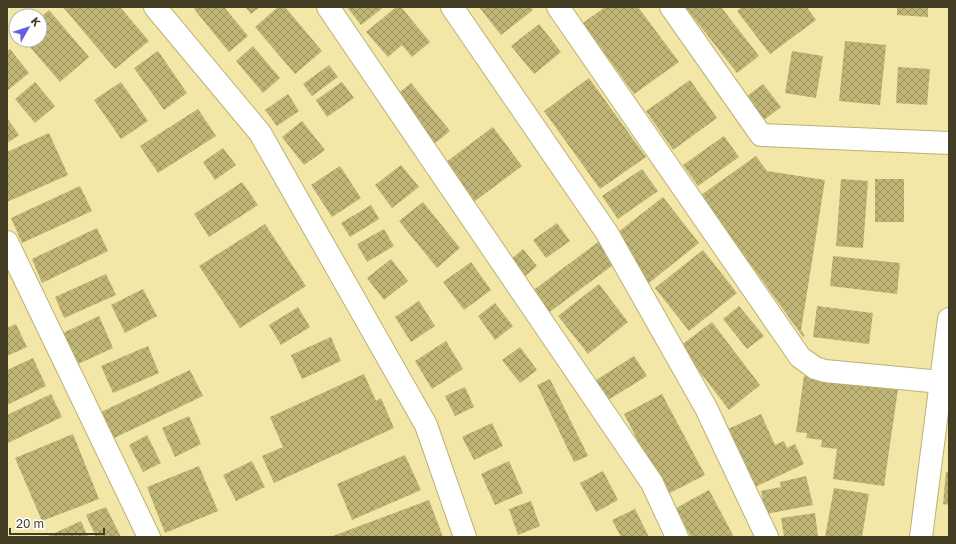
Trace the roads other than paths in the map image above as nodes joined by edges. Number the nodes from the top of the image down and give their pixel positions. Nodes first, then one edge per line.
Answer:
1 (155, 7) edge
2 (328, 7) edge
3 (452, 7) edge
4 (558, 7) edge
5 (671, 7) edge
6 (949, 143) edge
7 (7, 242) edge
8 (949, 319) edge
9 (944, 374) edge
10 (149, 537) edge
11 (465, 537) edge
12 (677, 537) edge
13 (767, 537) edge
14 (921, 537) edge

1 - 11 street
2 - 12 street
3 - 13 street
4 - 9 street
5 - 6 street
7 - 10 street
8 - 9 street
9 - 14 street

